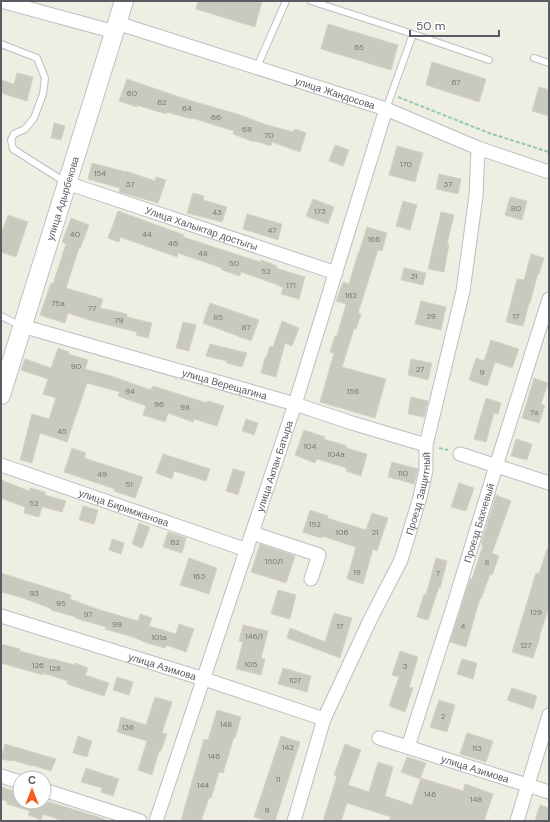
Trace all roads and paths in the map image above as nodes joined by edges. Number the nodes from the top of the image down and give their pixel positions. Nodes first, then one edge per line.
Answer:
1 (1, 1) edge
2 (124, 1) edge
3 (286, 1) edge
4 (311, 1) edge
5 (116, 28) junction
6 (413, 34) junction
7 (1, 44) edge
8 (534, 58) dead end
9 (489, 60) dead end
10 (549, 63) edge
11 (257, 67) junction
12 (392, 94) junction
13 (386, 109) junction
14 (478, 148) junction
15 (549, 152) edge
16 (549, 172) edge
17 (67, 183) junction
18 (336, 273) junction
19 (549, 299) edge
20 (1, 316) edge
21 (22, 326) junction
22 (1, 395) edge
23 (295, 404) junction
24 (431, 446) junction
25 (455, 452) joint
26 (1, 465) edge
27 (496, 466) junction
28 (549, 483) edge
29 (252, 533) junction
30 (247, 550) junction
31 (312, 579) dead end
32 (1, 616) edge
33 (204, 679) junction
34 (549, 715) edge
35 (324, 719) junction
36 (379, 738) dead end
37 (408, 747) junction
38 (1, 776) edge
39 (12, 779) edge
40 (529, 785) junction
41 (549, 792) edge
42 (52, 793) edge
43 (140, 821) edge
44 (156, 821) edge
45 (294, 821) edge
46 (517, 821) edge

1 - 5 street, улица Жандосова
2 - 5 main road, улица Адырбекова
3 - 11 lane
4 - 6 lane
5 - 11 street, улица Жандосова
5 - 17 main road, улица Адырбекова
6 - 9 lane
6 - 12 lane
7 - 17 lane
8 - 10 lane
11 - 13 street, улица Жандосова
12 - 13 lane
12 - 15 path
13 - 14 street, улица Жандосова
13 - 18 street, улица Акпан Батыра
14 - 16 street, улица Жандосова
14 - 24 street, Проезд Защитный
17 - 18 street, Улица Халыктар достыгы
17 - 21 main road, улица Адырбекова
18 - 23 street, улица Акпан Батыра
19 - 27 street, Проезд Бахчевый
20 - 21 lane
21 - 22 main road, улица Адырбекова
21 - 23 street, улица Верещагина
23 - 24 street, улица Верещагина
23 - 29 street, улица Акпан Батыра
24 - 25 path
24 - 35 street, Проезд Защитный
25 - 27 street
26 - 30 street, улица Биримжанова
27 - 28 street
27 - 37 street, Проезд Бахчевый
29 - 30 street, улица Акпан Батыра
29 - 31 street
30 - 33 street, улица Акпан Батыра
32 - 33 street, улица Азимова
33 - 35 street, улица Азимова
33 - 44 street, улица Акпан Батыра
34 - 40 street
35 - 45 street, Проезд Защитный
36 - 37 street, улица Азимова
37 - 40 street, улица Азимова
38 - 39 street
40 - 41 street, улица Азимова
40 - 46 street
42 - 43 street

